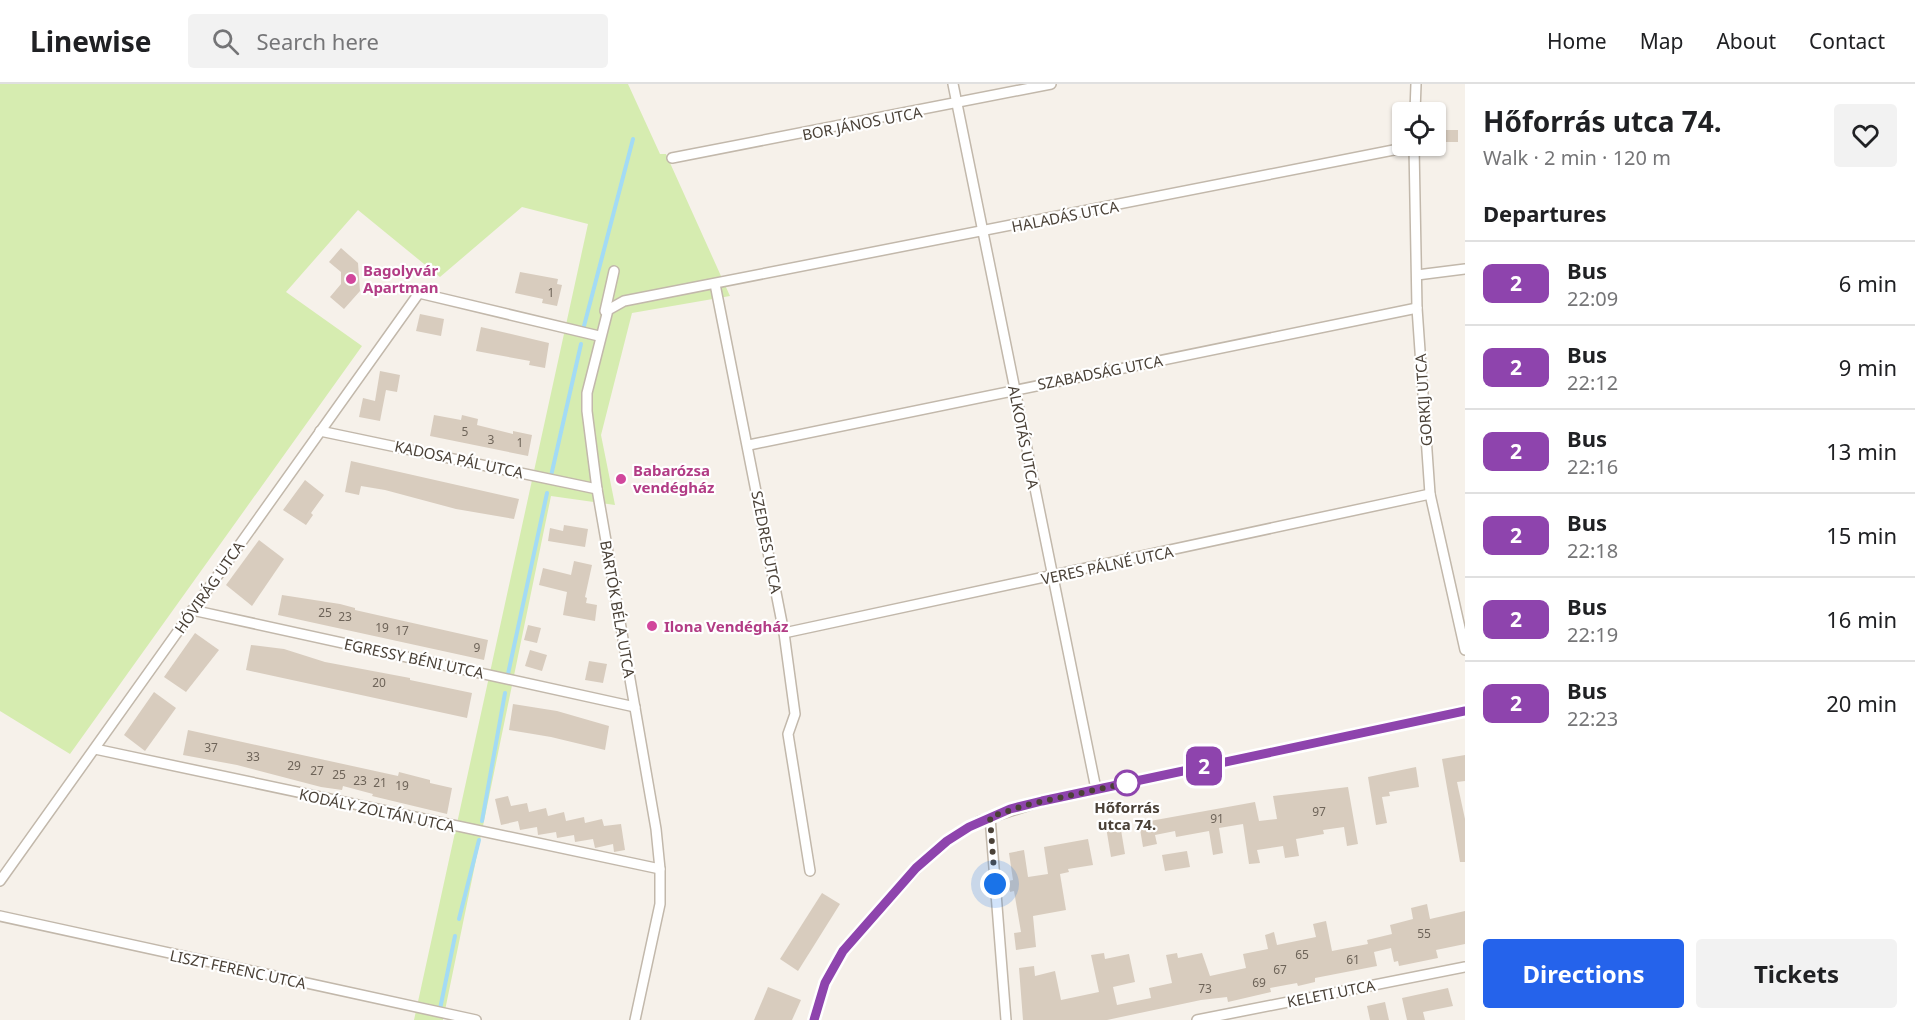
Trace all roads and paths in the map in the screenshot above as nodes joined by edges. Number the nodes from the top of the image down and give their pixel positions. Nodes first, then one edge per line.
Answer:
1 (953, 84) edge
2 (1052, 84) edge
3 (1416, 84) edge
4 (1415, 102) edge
5 (957, 105) junction
6 (1392, 150) edge
7 (1414, 156) edge
8 (672, 158) dead end
9 (983, 232) junction
10 (1465, 269) edge
11 (614, 271) dead end
12 (1417, 275) junction
13 (715, 284) junction
14 (1417, 308) junction
15 (604, 316) junction
16 (599, 336) junction
17 (1015, 389) junction
18 (320, 431) junction
19 (749, 445) junction
20 (597, 489) junction
21 (1430, 494) junction
22 (1052, 577) junction
23 (192, 610) junction
24 (784, 633) junction
25 (1465, 650) edge
26 (635, 707) junction
27 (1465, 711) edge
28 (95, 749) junction
29 (1096, 789) junction
30 (990, 817) junction
31 (660, 869) junction
32 (810, 871) dead end
33 (0, 881) edge
34 (0, 916) edge
35 (1465, 967) edge
36 (476, 1020) edge
37 (635, 1020) edge
38 (814, 1020) edge
39 (1006, 1020) edge
40 (1197, 1020) edge

1 - 5 street, ALKOTÁS UTCA
2 - 5 street, BOR JÁNOS UTCA
3 - 4 street
5 - 8 street, BOR JÁNOS UTCA
5 - 9 street, ALKOTÁS UTCA
6 - 9 street, HALADÁS UTCA
7 - 12 street, GORKIJ UTCA
9 - 13 street, HALADÁS UTCA
9 - 17 street, ALKOTÁS UTCA
10 - 12 street
11 - 15 street, BARTÓK BÉLA UTCA
12 - 14 street, GORKIJ UTCA
13 - 15 street
13 - 19 street, SZEDRES UTCA
14 - 17 street, SZABADSÁG UTCA
14 - 21 street, GORKIJ UTCA
15 - 16 street, BARTÓK BÉLA UTCA
16 - 18 street, HÓVIRÁG UTCA
16 - 20 street, BARTÓK BÉLA UTCA
17 - 19 street, SZABADSÁG UTCA
17 - 22 street, ALKOTÁS UTCA
18 - 20 street, KADOSA PÁL UTCA
18 - 23 street, HÓVIRÁG UTCA
19 - 24 street, SZEDRES UTCA
20 - 26 street, BARTÓK BÉLA UTCA
21 - 22 street, VERES PÁLNÉ UTCA
21 - 25 street, GORKIJ UTCA
22 - 24 street, VERES PÁLNÉ UTCA
22 - 29 street, ALKOTÁS UTCA
23 - 26 street, EGRESSY BÉNI UTCA
23 - 28 street, HÓVIRÁG UTCA
24 - 32 street, SZEDRES UTCA
26 - 31 street, BARTÓK BÉLA UTCA
27 - 29 street
28 - 31 street, KODÁLY ZOLTÁN UTCA
28 - 33 street, HÓVIRÁG UTCA
29 - 30 street
30 - 38 street
30 - 39 street
31 - 37 street, BARTÓK BÉLA UTCA
34 - 36 street, LISZT FERENC UTCA
35 - 40 street, KELETI UTCA

